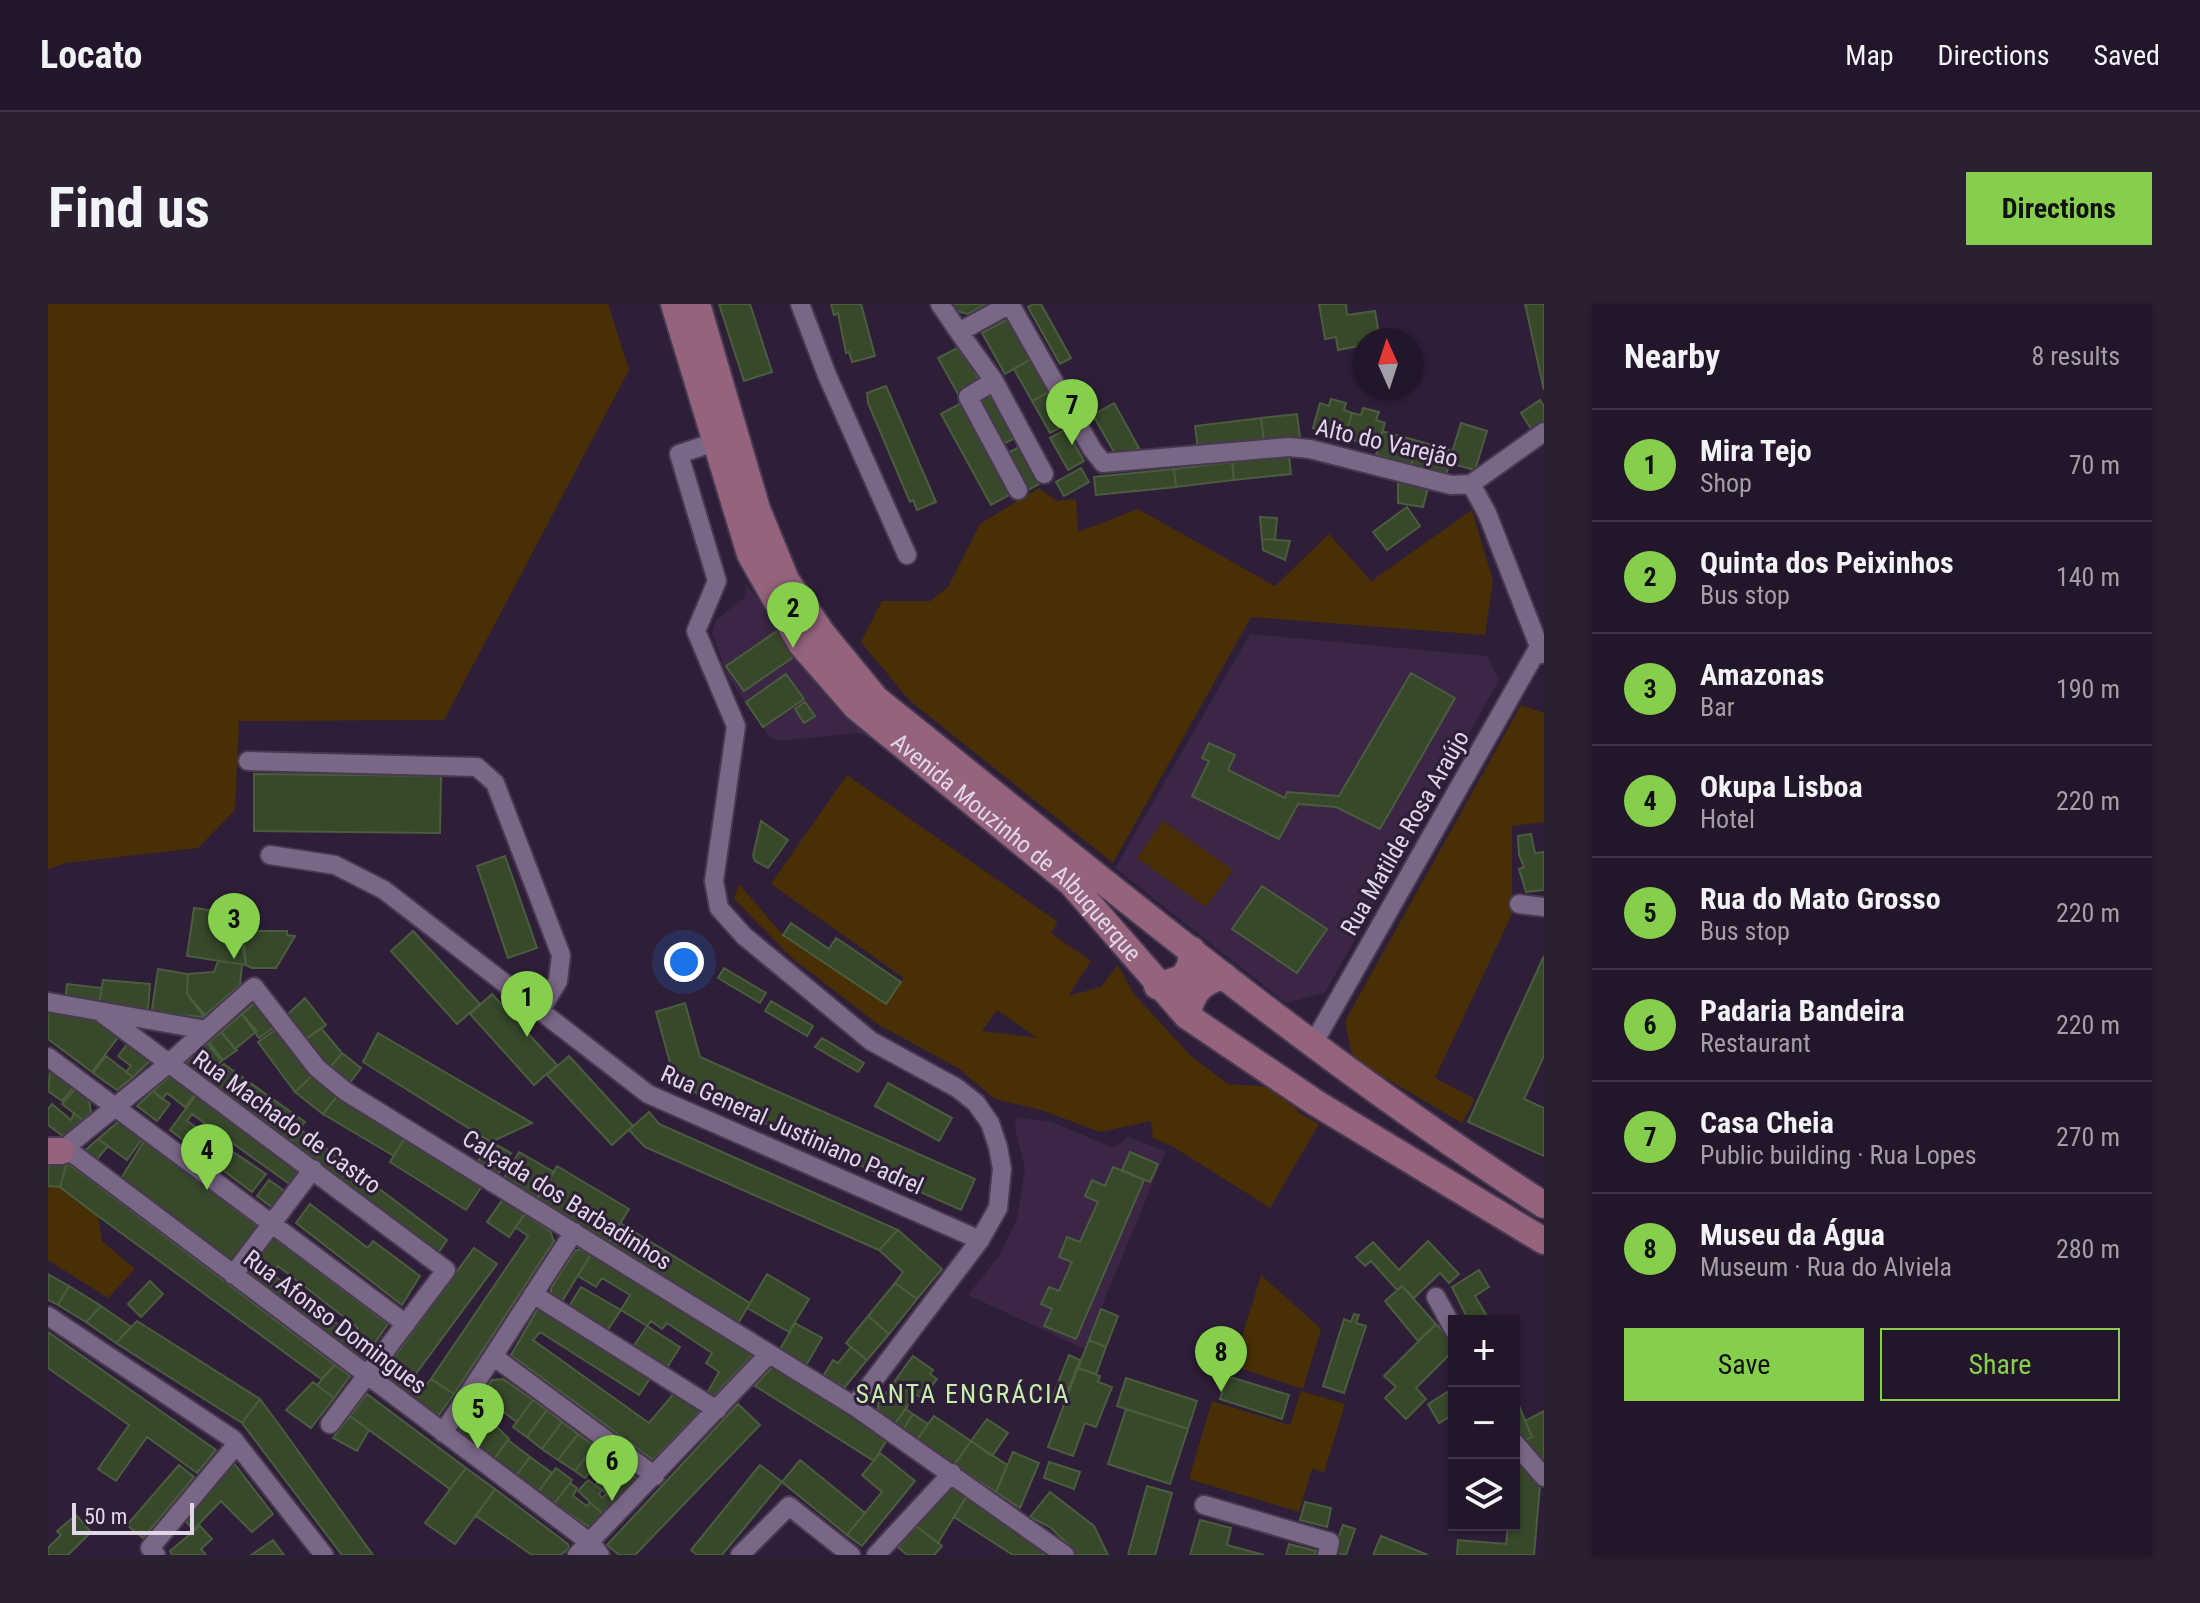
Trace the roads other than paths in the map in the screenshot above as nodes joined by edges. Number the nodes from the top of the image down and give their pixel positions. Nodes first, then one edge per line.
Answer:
1 (674, 304) edge
2 (697, 304) edge
3 (800, 304) edge
4 (940, 304) edge
5 (1010, 304) edge
6 (959, 332) junction
7 (994, 381) junction
8 (1537, 437) edge
9 (715, 442) junction
10 (1044, 474) dead end
11 (1471, 484) junction
12 (1018, 490) dead end
13 (907, 555) dead end
14 (1542, 653) edge
15 (248, 761) dead end
16 (270, 855) dead end
17 (1519, 904) dead end
18 (1544, 907) edge
19 (1192, 950) junction
20 (1224, 976) junction
21 (1157, 986) junction
22 (48, 1002) edge
23 (541, 1009) junction
24 (99, 1011) junction
25 (1187, 1016) junction
26 (206, 1030) junction
27 (1313, 1044) junction
28 (48, 1057) edge
29 (168, 1064) junction
30 (116, 1108) junction
31 (1440, 1138) junction
32 (52, 1148) edge
33 (1420, 1167) junction
34 (313, 1169) junction
35 (1544, 1205) edge
36 (273, 1222) junction
37 (574, 1232) junction
38 (980, 1240) junction
39 (1544, 1241) edge
40 (233, 1275) junction
41 (533, 1294) junction
42 (1436, 1297) dead end
43 (48, 1316) edge
44 (1448, 1319) edge
45 (406, 1324) junction
46 (769, 1354) junction
47 (493, 1356) junction
48 (368, 1376) junction
49 (854, 1406) junction
50 (717, 1410) junction
51 (330, 1424) dead end
52 (443, 1433) junction
53 (237, 1444) junction
54 (1520, 1449) edge
55 (952, 1473) junction
56 (655, 1476) junction
57 (1544, 1477) edge
58 (1204, 1505) dead end
59 (590, 1551) edge
60 (156, 1555) edge
61 (324, 1555) edge
62 (740, 1555) edge
63 (851, 1555) edge
64 (876, 1555) edge
65 (1065, 1555) edge
66 (1327, 1555) edge

1 - 9 main road, Avenida Mouzinho de Albuquerque
2 - 19 main road, Avenida Mouzinho de Albuquerque
3 - 13 street
4 - 6 street
5 - 6 street
5 - 11 street, Alto do Varejão
6 - 7 street
7 - 10 street
7 - 12 street
8 - 11 street
9 - 21 main road, Avenida Mouzinho de Albuquerque
9 - 38 street
11 - 14 street, Alto do Varejão
14 - 27 street, Rua Matilde Rosa Araújo
15 - 23 street
16 - 23 street, Rua General Justiniano Padrel
17 - 18 street
19 - 20 main road, Avenida Mouzinho de Albuquerque
19 - 21 main road
20 - 25 main road
20 - 27 main road, Avenida Mouzinho de Albuquerque
21 - 25 main road, Avenida Mouzinho de Albuquerque
22 - 24 street
23 - 38 street, Rua General Justiniano Padrel
24 - 26 street
24 - 29 street, Rua Machado de Castro
25 - 33 main road, Avenida Mouzinho de Albuquerque
26 - 29 street, Calçada dos Barbadinhos
26 - 37 street, Calçada dos Barbadinhos
27 - 31 main road, Avenida Mouzinho de Albuquerque
28 - 30 street
29 - 30 street, Calçada dos Barbadinhos
29 - 34 street, Rua Machado de Castro
30 - 32 street, Calçada dos Barbadinhos
30 - 36 street
31 - 33 main road
31 - 35 main road, Avenida Mouzinho de Albuquerque
32 - 40 street, Rua Afonso Domingues
33 - 39 main road, Avenida Mouzinho de Albuquerque
34 - 36 street
34 - 45 street, Rua Machado de Castro
36 - 40 street
36 - 45 street
37 - 41 street
37 - 46 street, Calçada dos Barbadinhos
38 - 49 street
40 - 48 street, Rua Afonso Domingues
41 - 47 street
41 - 50 street
42 - 44 street
43 - 53 street
45 - 48 street
46 - 49 street, Calçada dos Barbadinhos
46 - 50 street
47 - 52 street
47 - 56 street
48 - 51 street
48 - 52 street, Rua Afonso Domingues
49 - 55 street, Calçada dos Barbadinhos
50 - 56 street
52 - 59 street, Rua Afonso Domingues
53 - 60 street
53 - 61 street
54 - 57 street
55 - 64 street
55 - 65 street, Calçada dos Barbadinhos
56 - 59 street
58 - 66 street
62 - 63 street

